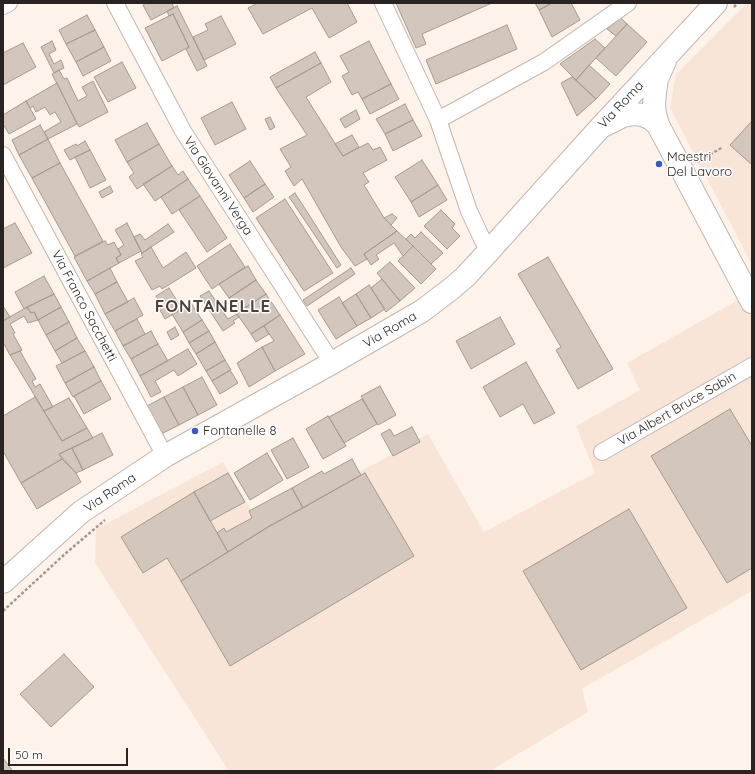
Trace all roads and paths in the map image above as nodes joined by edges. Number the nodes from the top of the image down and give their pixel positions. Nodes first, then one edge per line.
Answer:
1 (8, 3) edge
2 (115, 3) edge
3 (383, 3) edge
4 (628, 3) edge
5 (716, 3) edge
6 (3, 6) edge
7 (674, 47) junction
8 (438, 120) junction
9 (658, 125) junction
10 (598, 130) junction
11 (723, 147) dead end
12 (3, 155) edge
13 (693, 164) dead end
14 (489, 251) junction
15 (752, 302) edge
16 (332, 363) junction
17 (752, 366) edge
18 (602, 452) dead end
19 (165, 456) junction
20 (107, 519) dead end
21 (3, 582) edge
22 (3, 611) edge

1 - 6 street
2 - 16 street, Via Giovanni Verga
3 - 8 street
4 - 8 street
5 - 7 main road, Via Roma
7 - 9 main road
7 - 10 main road, Via Roma
8 - 14 street
9 - 10 main road
9 - 15 main road
10 - 14 main road, Via Roma
11 - 13 path
12 - 19 street, Via Franco Sacchetti
14 - 16 main road, Via Roma
16 - 19 main road, Via Roma
17 - 18 street, Via Albert Bruce Sabin
19 - 21 main road, Via Roma
20 - 22 path

